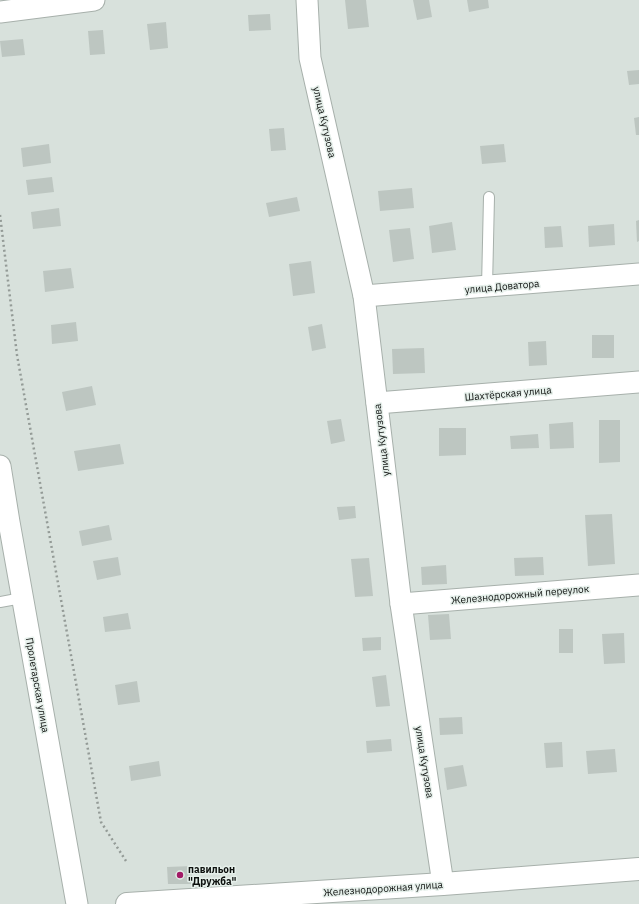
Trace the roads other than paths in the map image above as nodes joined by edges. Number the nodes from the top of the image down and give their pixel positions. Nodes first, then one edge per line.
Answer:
1 (94, 0) edge
2 (307, 0) edge
3 (0, 12) edge
4 (489, 197) dead end
5 (639, 274) edge
6 (488, 287) junction
7 (364, 296) junction
8 (639, 382) edge
9 (377, 403) junction
10 (0, 466) edge
11 (4, 523) edge
12 (639, 585) edge
13 (22, 598) junction
14 (0, 602) edge
15 (401, 604) junction
16 (639, 869) edge
17 (443, 884) junction
18 (77, 904) edge
19 (127, 904) edge

1 - 3 street
2 - 7 street, улица Кутузова
4 - 6 lane
5 - 6 street, улица Доватора
6 - 7 street, улица Доватора
7 - 9 street, улица Кутузова
8 - 9 street, Шахтёрская улица
9 - 15 street, улица Кутузова
10 - 11 street, Пролетарская улица
11 - 13 street, Пролетарская улица
12 - 15 street, Железнодорожный переулок
13 - 14 lane
13 - 18 street, Пролетарская улица
15 - 17 street, улица Кутузова
16 - 17 street, Железнодорожная улица
17 - 19 street, Железнодорожная улица

